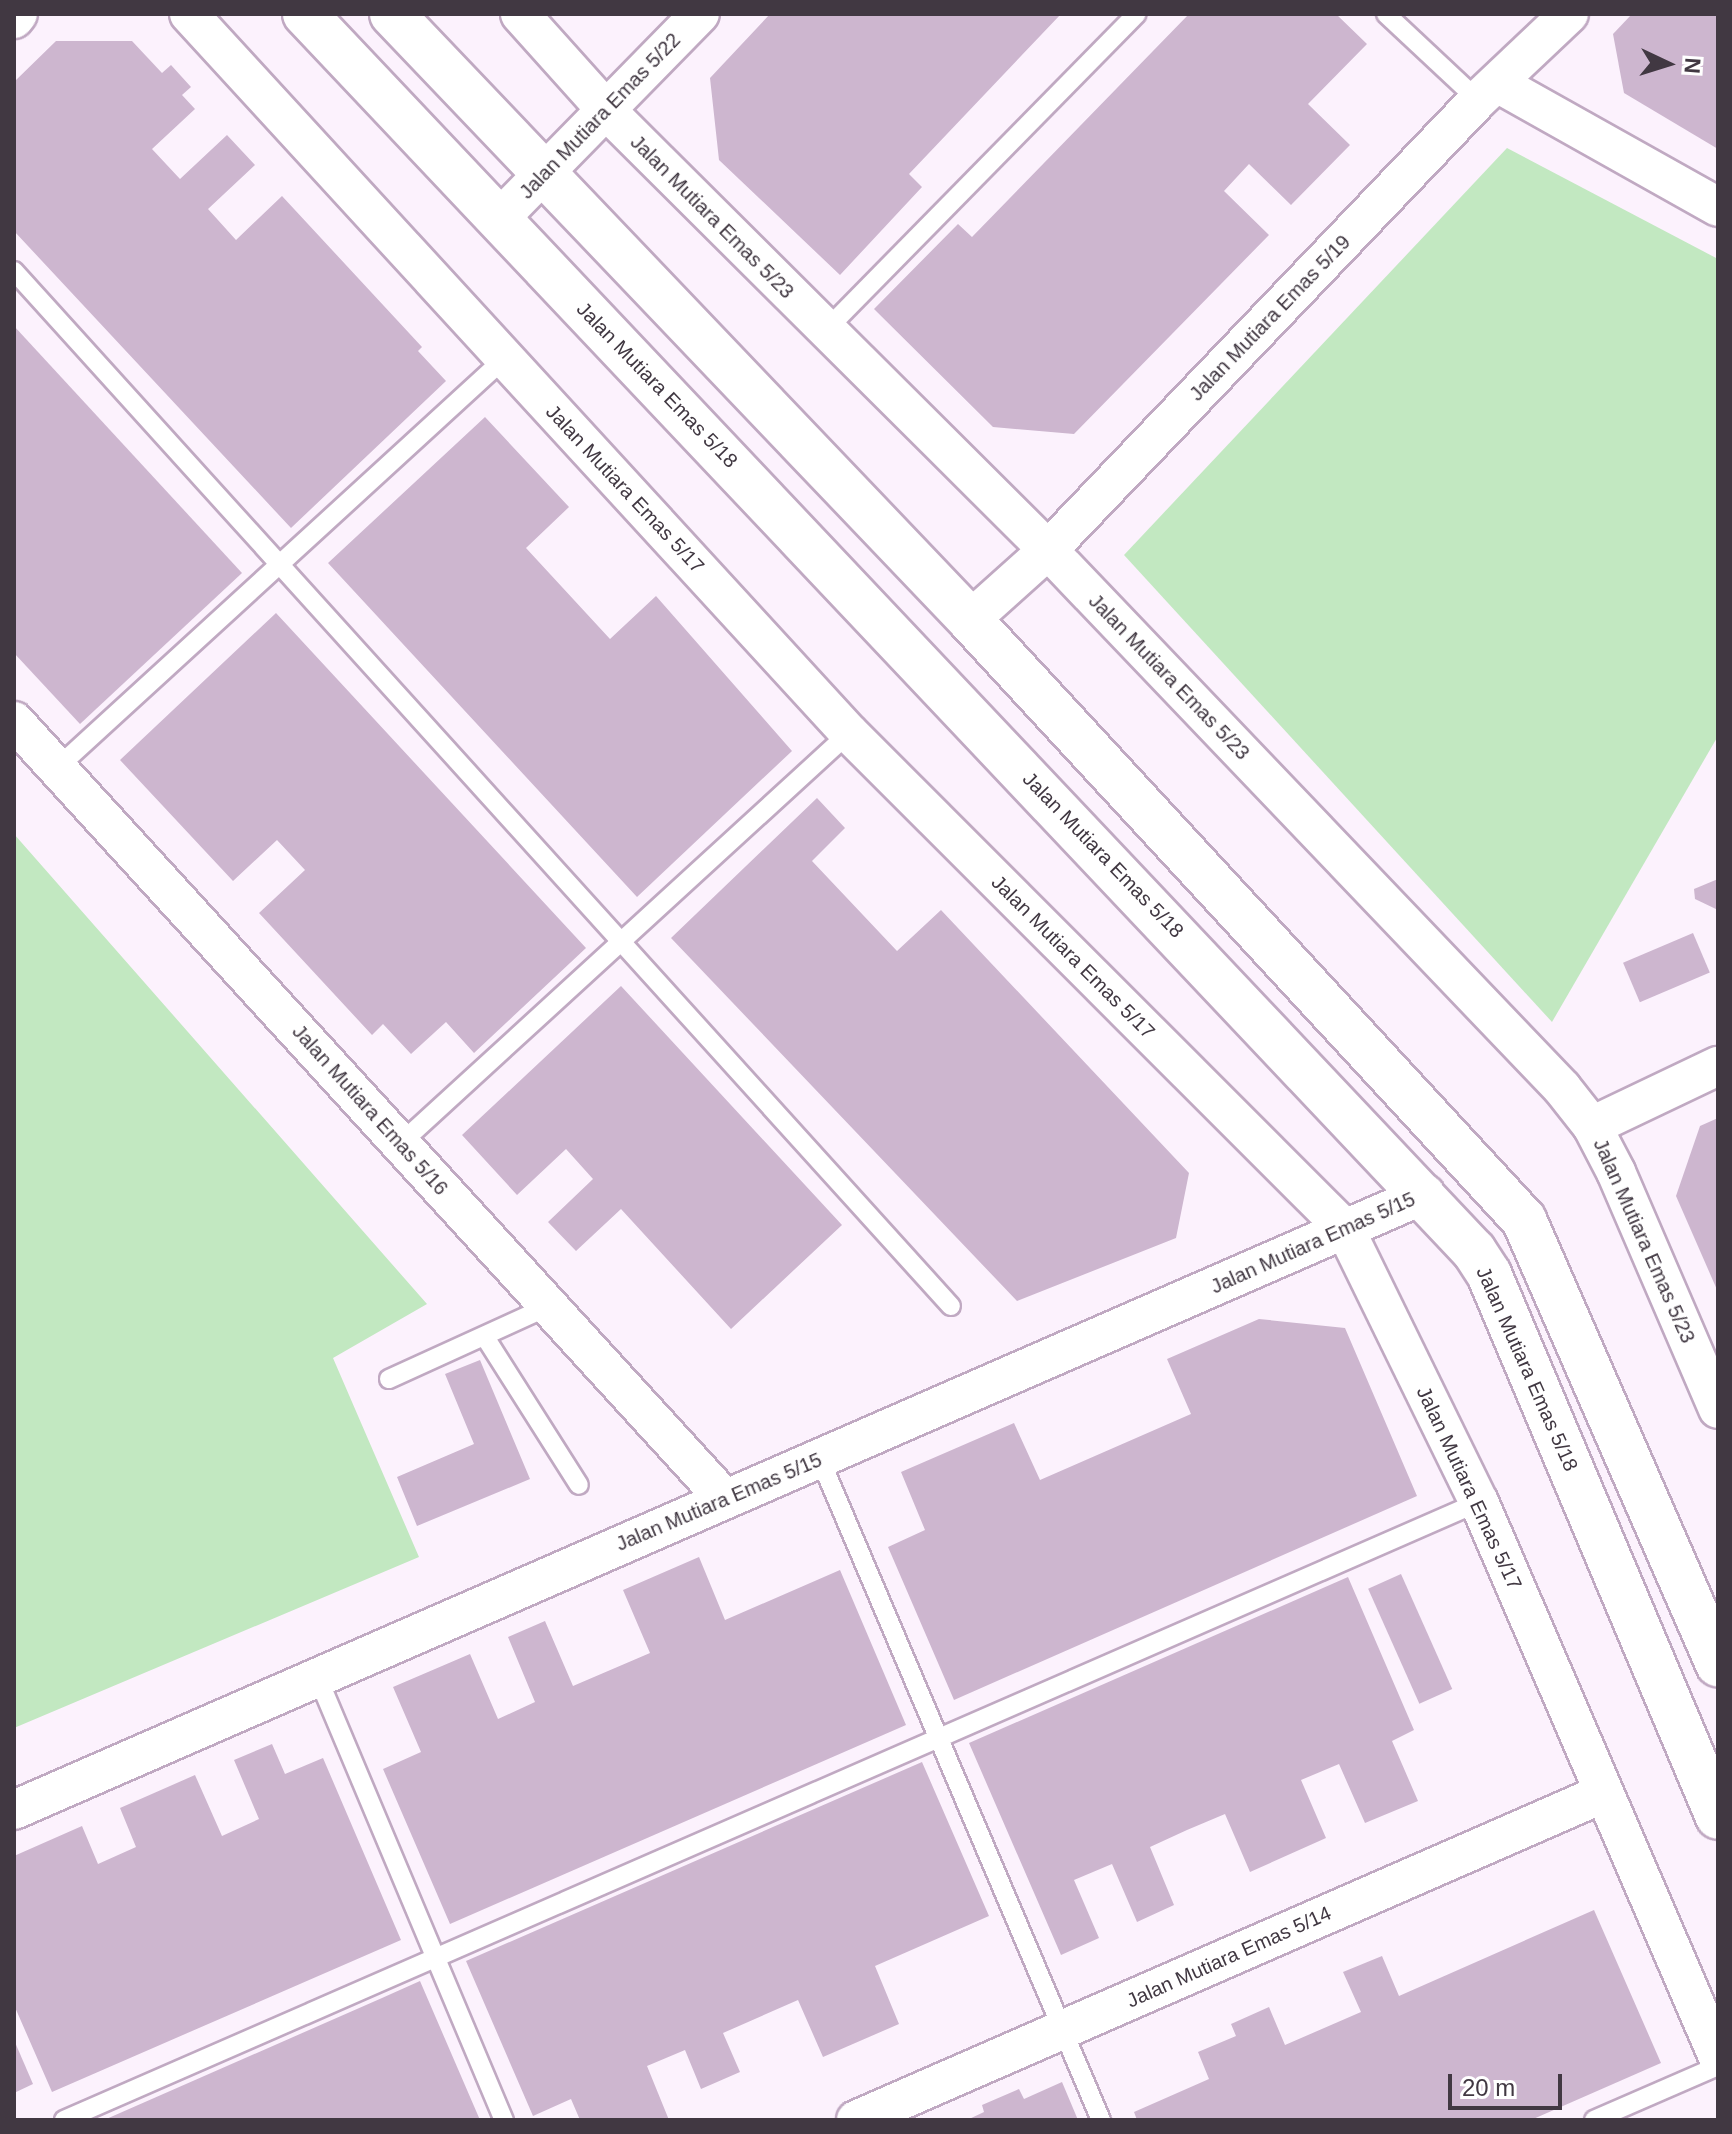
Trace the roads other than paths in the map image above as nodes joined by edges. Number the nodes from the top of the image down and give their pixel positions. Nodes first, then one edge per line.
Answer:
1 (18, 14) edge
2 (189, 14) edge
3 (305, 14) edge
4 (392, 14) edge
5 (520, 14) edge
6 (700, 14) edge
7 (1137, 14) edge
8 (1386, 14) edge
9 (1569, 14) edge
10 (14, 19) edge
11 (1488, 92) junction
12 (606, 110) junction
13 (542, 175) junction
14 (1718, 207) edge
15 (499, 219) junction
16 (14, 271) edge
17 (826, 330) junction
18 (505, 358) junction
19 (1048, 550) junction
20 (279, 564) junction
21 (970, 620) junction
22 (14, 721) edge
23 (849, 733) junction
24 (57, 768) junction
25 (621, 942) junction
26 (1718, 1066) edge
27 (1592, 1126) junction
28 (401, 1143) junction
29 (1425, 1194) junction
30 (1345, 1229) junction
31 (549, 1306) junction
32 (951, 1306) dead end
33 (485, 1337) junction
34 (389, 1379) dead end
35 (1716, 1398) edge
36 (820, 1459) junction
37 (579, 1485) dead end
38 (725, 1499) junction
39 (1479, 1502) junction
40 (1718, 1665) edge
41 (318, 1678) junction
42 (937, 1739) junction
43 (1706, 1754) edge
44 (1602, 1794) junction
45 (14, 1810) edge
46 (1718, 1817) edge
47 (434, 1958) junction
48 (1062, 2030) junction
49 (1718, 2057) edge
50 (1718, 2066) edge
51 (64, 2120) edge
52 (504, 2120) edge
53 (856, 2120) edge
54 (1101, 2120) edge
55 (1594, 2120) edge

1 - 10 street
2 - 18 street, Jalan Mutiara Emas 5/17
3 - 15 street, Jalan Mutiara Emas 5/18
4 - 13 street
5 - 12 street, Jalan Mutiara Emas 5/23
6 - 12 street, Jalan Mutiara Emas 5/22
7 - 17 lane
8 - 11 lane
9 - 11 street, Jalan Mutiara Emas 5/19
11 - 14 street
11 - 19 street, Jalan Mutiara Emas 5/19
12 - 13 street, Jalan Mutiara Emas 5/22
12 - 17 street, Jalan Mutiara Emas 5/23
13 - 15 street, Jalan Mutiara Emas 5/22
13 - 21 street
15 - 29 street, Jalan Mutiara Emas 5/18
16 - 20 lane
17 - 19 street, Jalan Mutiara Emas 5/23
18 - 20 lane
18 - 23 street, Jalan Mutiara Emas 5/17
19 - 21 street, Jalan Mutiara Emas 5/19
19 - 27 street, Jalan Mutiara Emas 5/23
20 - 24 lane
20 - 25 lane
21 - 40 street
22 - 24 street, Jalan Mutiara Emas 5/16
23 - 25 lane
23 - 30 street, Jalan Mutiara Emas 5/17
24 - 28 street, Jalan Mutiara Emas 5/16
25 - 28 lane
25 - 32 lane
26 - 27 street
27 - 35 street, Jalan Mutiara Emas 5/23
28 - 31 street, Jalan Mutiara Emas 5/16
29 - 30 street, Jalan Mutiara Emas 5/15
29 - 43 street, Jalan Mutiara Emas 5/18
30 - 36 street, Jalan Mutiara Emas 5/15
30 - 39 street, Jalan Mutiara Emas 5/17
31 - 33 lane
31 - 38 street, Jalan Mutiara Emas 5/16
33 - 34 lane
33 - 37 lane
36 - 38 street, Jalan Mutiara Emas 5/15
36 - 42 lane
38 - 41 street, Jalan Mutiara Emas 5/15
39 - 42 lane
39 - 44 street, Jalan Mutiara Emas 5/17
41 - 45 street, Jalan Mutiara Emas 5/15
41 - 47 lane
42 - 47 lane
42 - 48 lane
43 - 46 street, Jalan Mutiara Emas 5/18
44 - 48 street, Jalan Mutiara Emas 5/14
44 - 49 street, Jalan Mutiara Emas 5/17
47 - 51 lane
47 - 52 lane
48 - 53 street, Jalan Mutiara Emas 5/14
48 - 54 lane
50 - 55 lane

